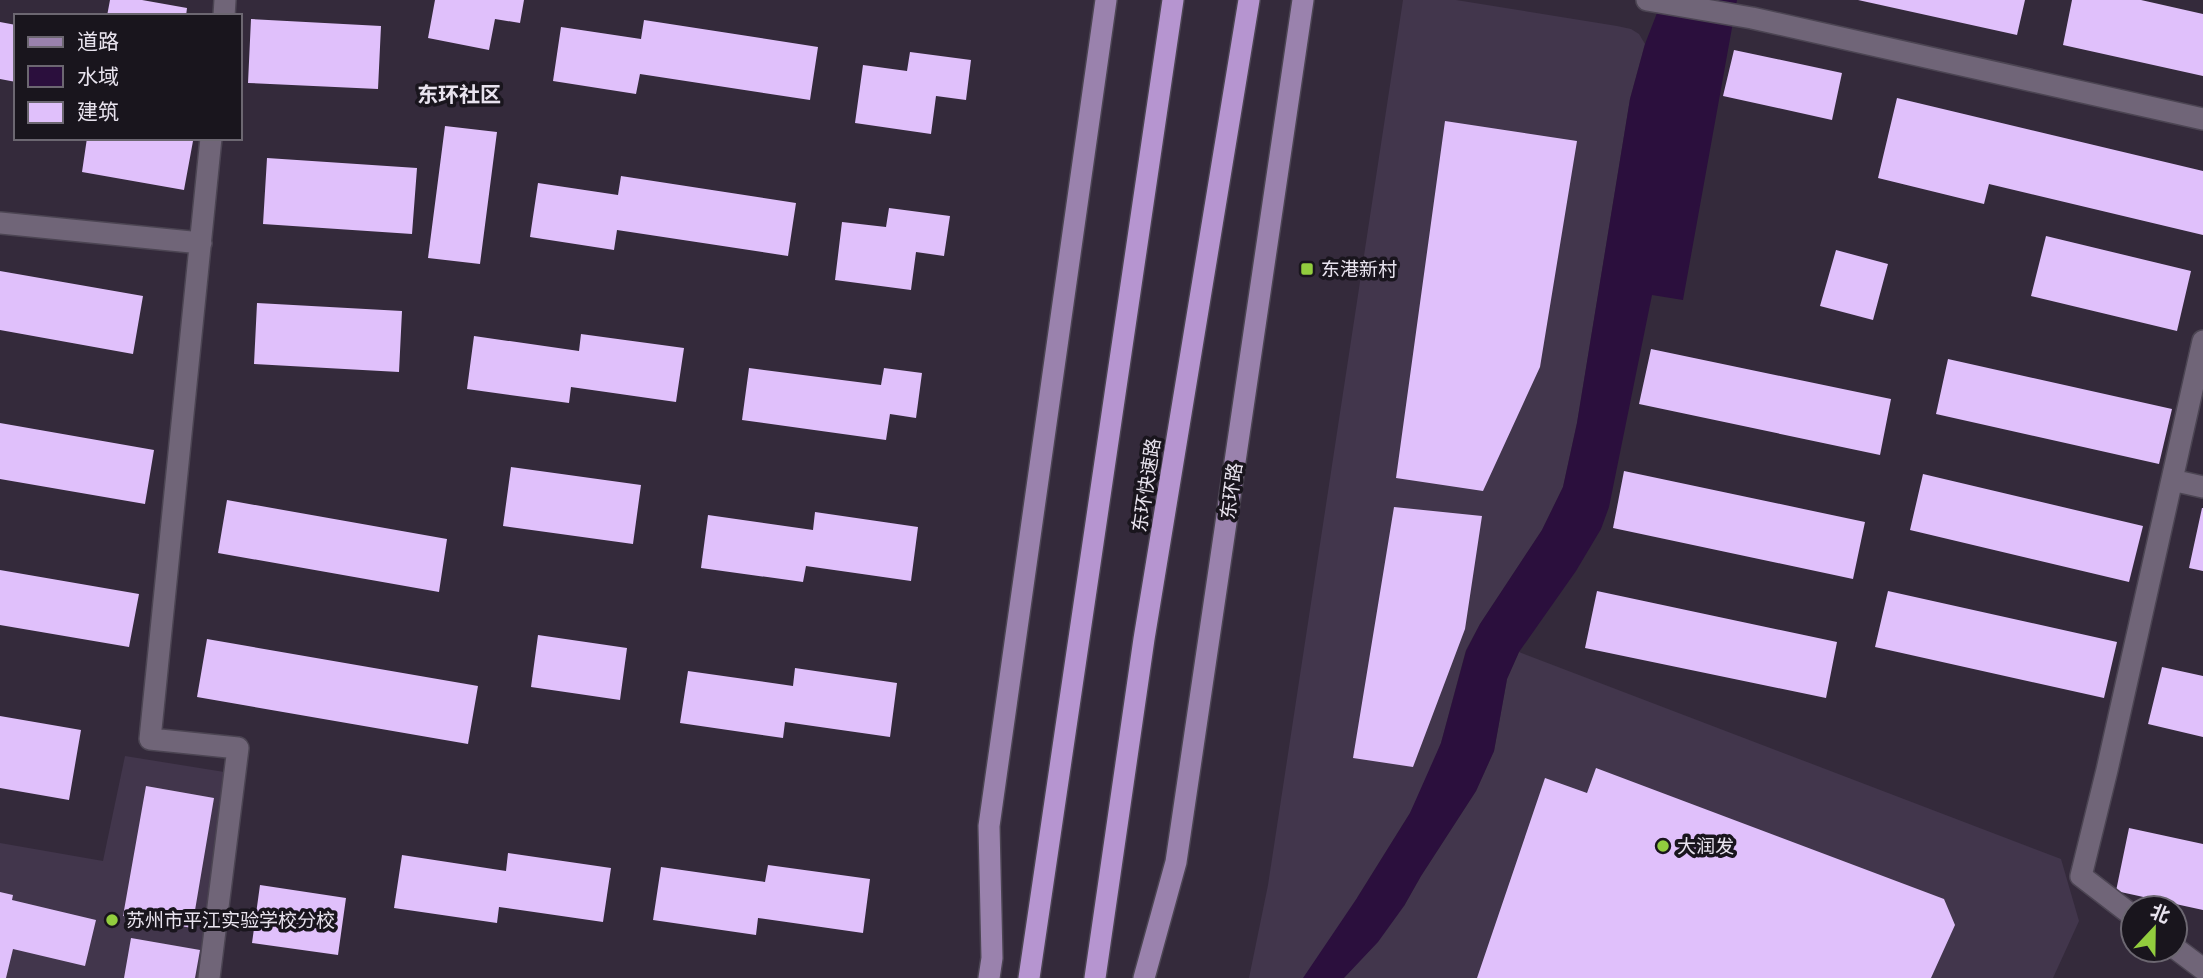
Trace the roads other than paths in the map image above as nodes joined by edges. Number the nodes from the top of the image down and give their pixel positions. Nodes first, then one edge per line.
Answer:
1 (1107, 0) edge
2 (1173, 0) edge
3 (1249, 0) edge
4 (1303, 0) edge
5 (1647, 0) edge
6 (2203, 118) edge
7 (211, 140) edge
8 (0, 223) edge
9 (201, 243) junction
10 (2203, 341) edge
11 (2172, 480) junction
12 (2203, 487) edge
13 (2119, 905) edge
14 (2189, 959) edge
15 (2203, 970) edge
16 (209, 978) edge
17 (989, 978) edge
18 (1029, 978) edge
19 (1095, 978) edge
20 (1144, 978) edge

1 - 17 main road
2 - 18 highway
3 - 19 highway, 东环快速路
4 - 20 main road, 东环路
5 - 6 street
7 - 9 street
8 - 9 street
9 - 16 street
10 - 11 street
11 - 12 street
11 - 13 street
14 - 15 street

